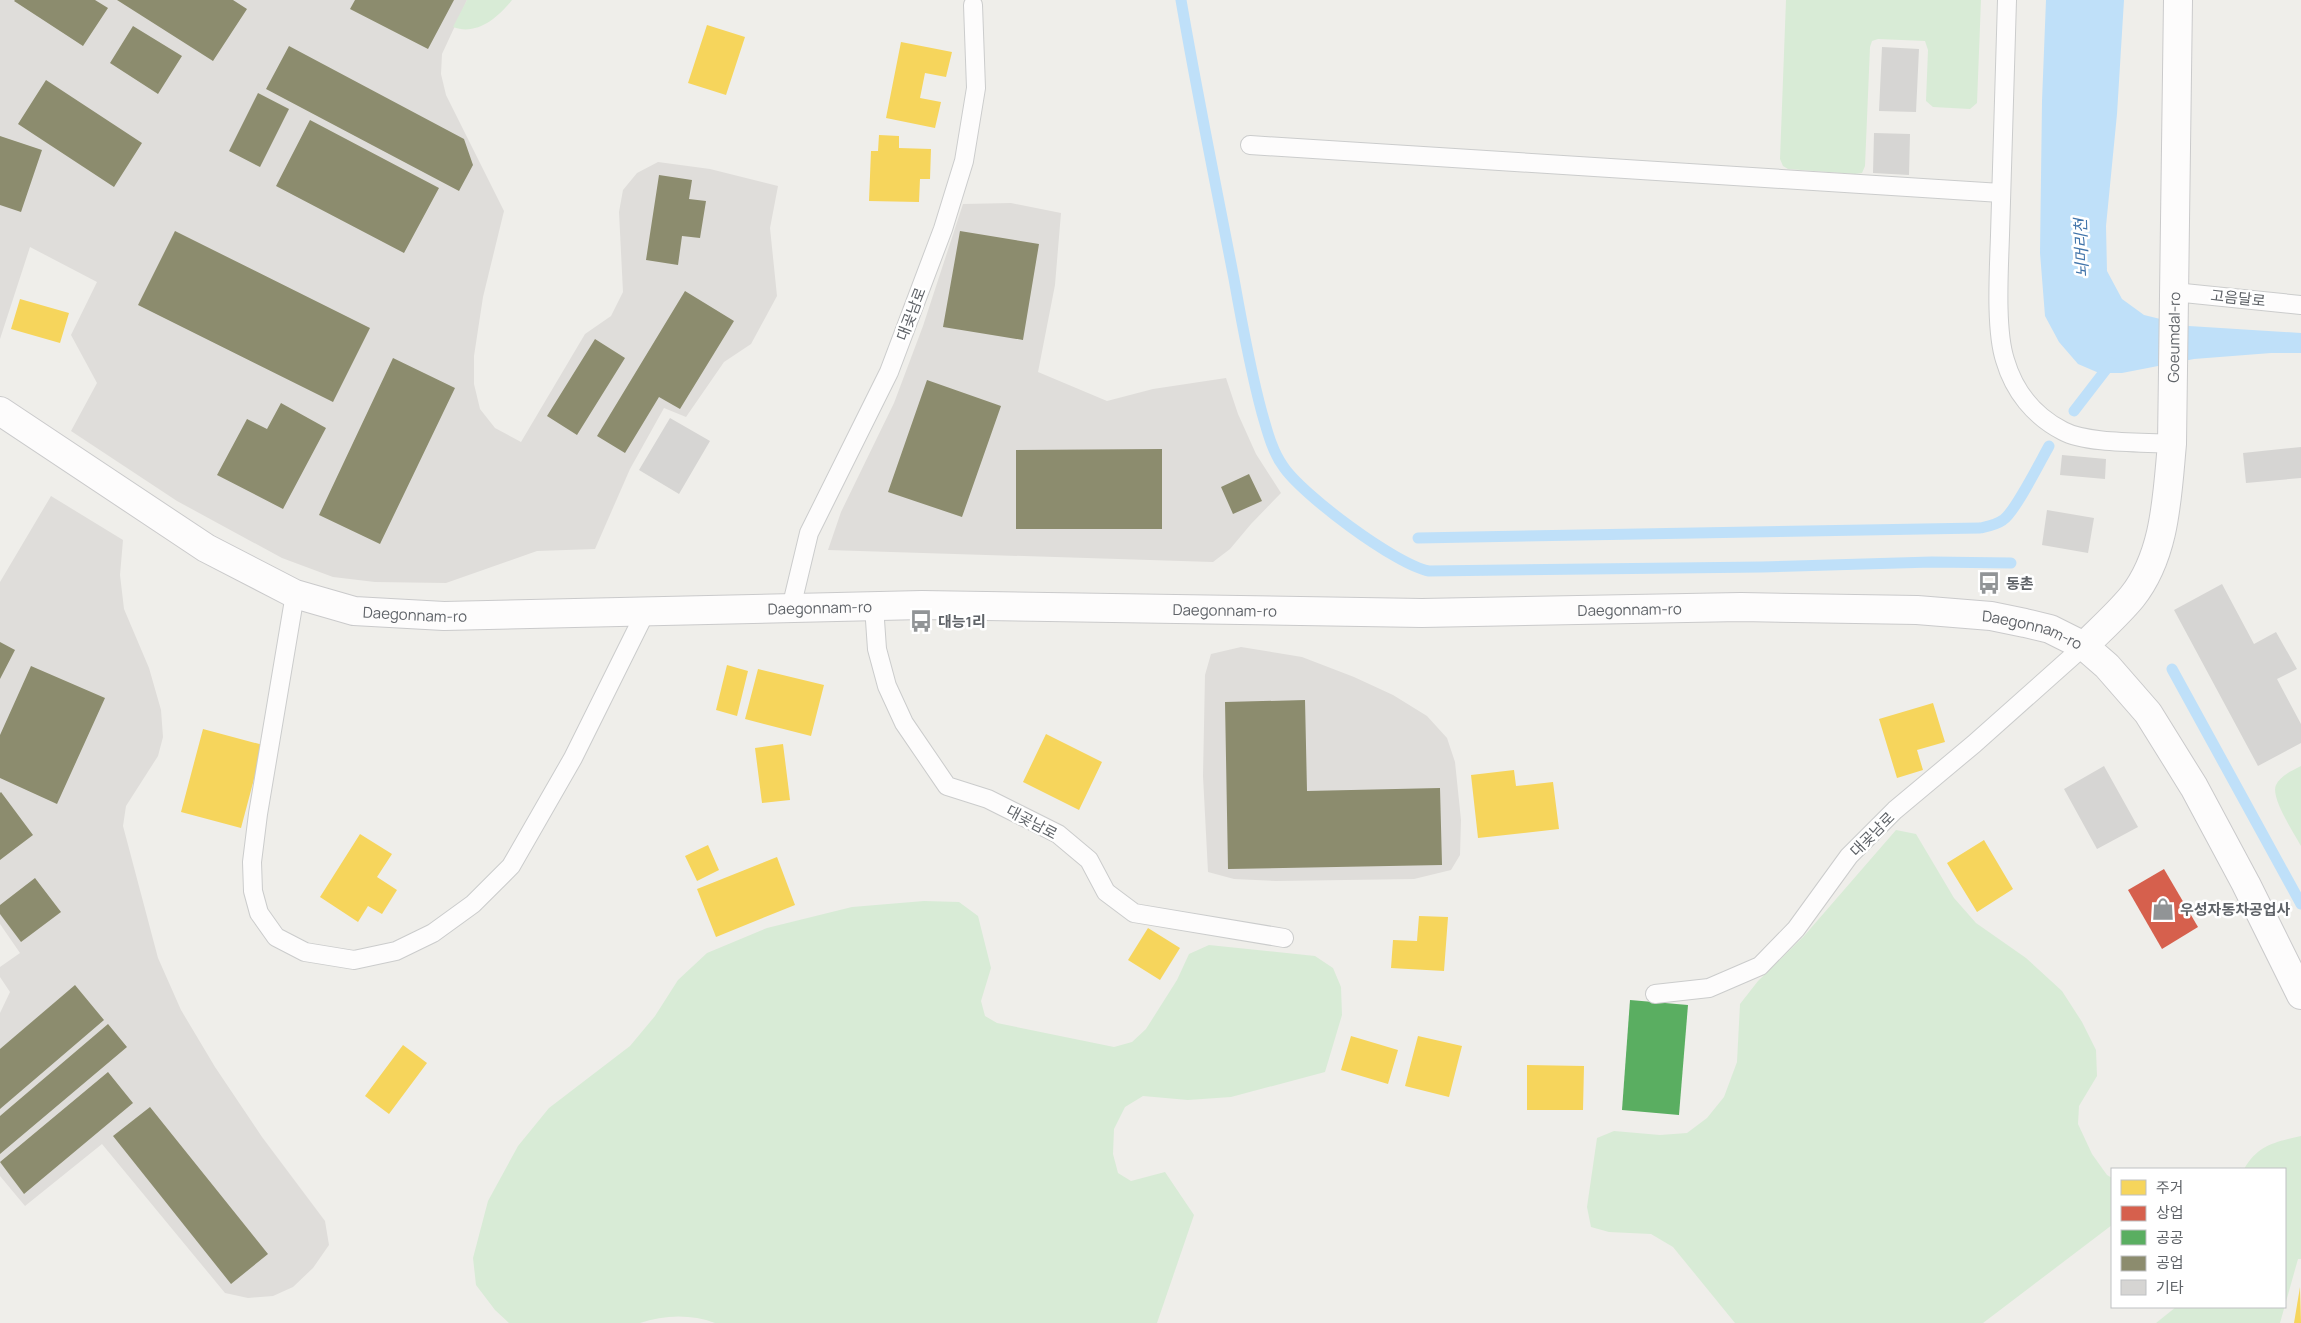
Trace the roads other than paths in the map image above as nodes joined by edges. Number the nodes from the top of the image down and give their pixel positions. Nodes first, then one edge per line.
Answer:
1 (2007, 0) edge
2 (2178, 0) edge
3 (973, 5) dead end
4 (1250, 145) dead end
5 (2001, 193) junction
6 (2174, 292) junction
7 (2301, 305) edge
8 (0, 411) edge
9 (2172, 444) junction
10 (294, 594) junction
11 (874, 606) junction
12 (791, 608) junction
13 (646, 611) junction
14 (2084, 646) junction
15 (1284, 938) dead end
16 (1655, 994) dead end
17 (2301, 995) edge

1 - 5 lane
2 - 6 street, Goeumdal-ro
3 - 12 lane, 대곶남로
4 - 5 lane
5 - 9 lane
6 - 7 lane, 고음달로
6 - 9 street, Goeumdal-ro
8 - 10 street, Daegonnam-ro
9 - 14 street, Goeumdal-ro
10 - 13 street, Daegonnam-ro
10 - 13 lane
11 - 12 street, Daegonnam-ro
11 - 14 street, Daegonnam-ro
11 - 15 lane, 대곶남로
12 - 13 street, Daegonnam-ro
14 - 16 lane, 대곶남로
14 - 17 street, Daegonnam-ro

